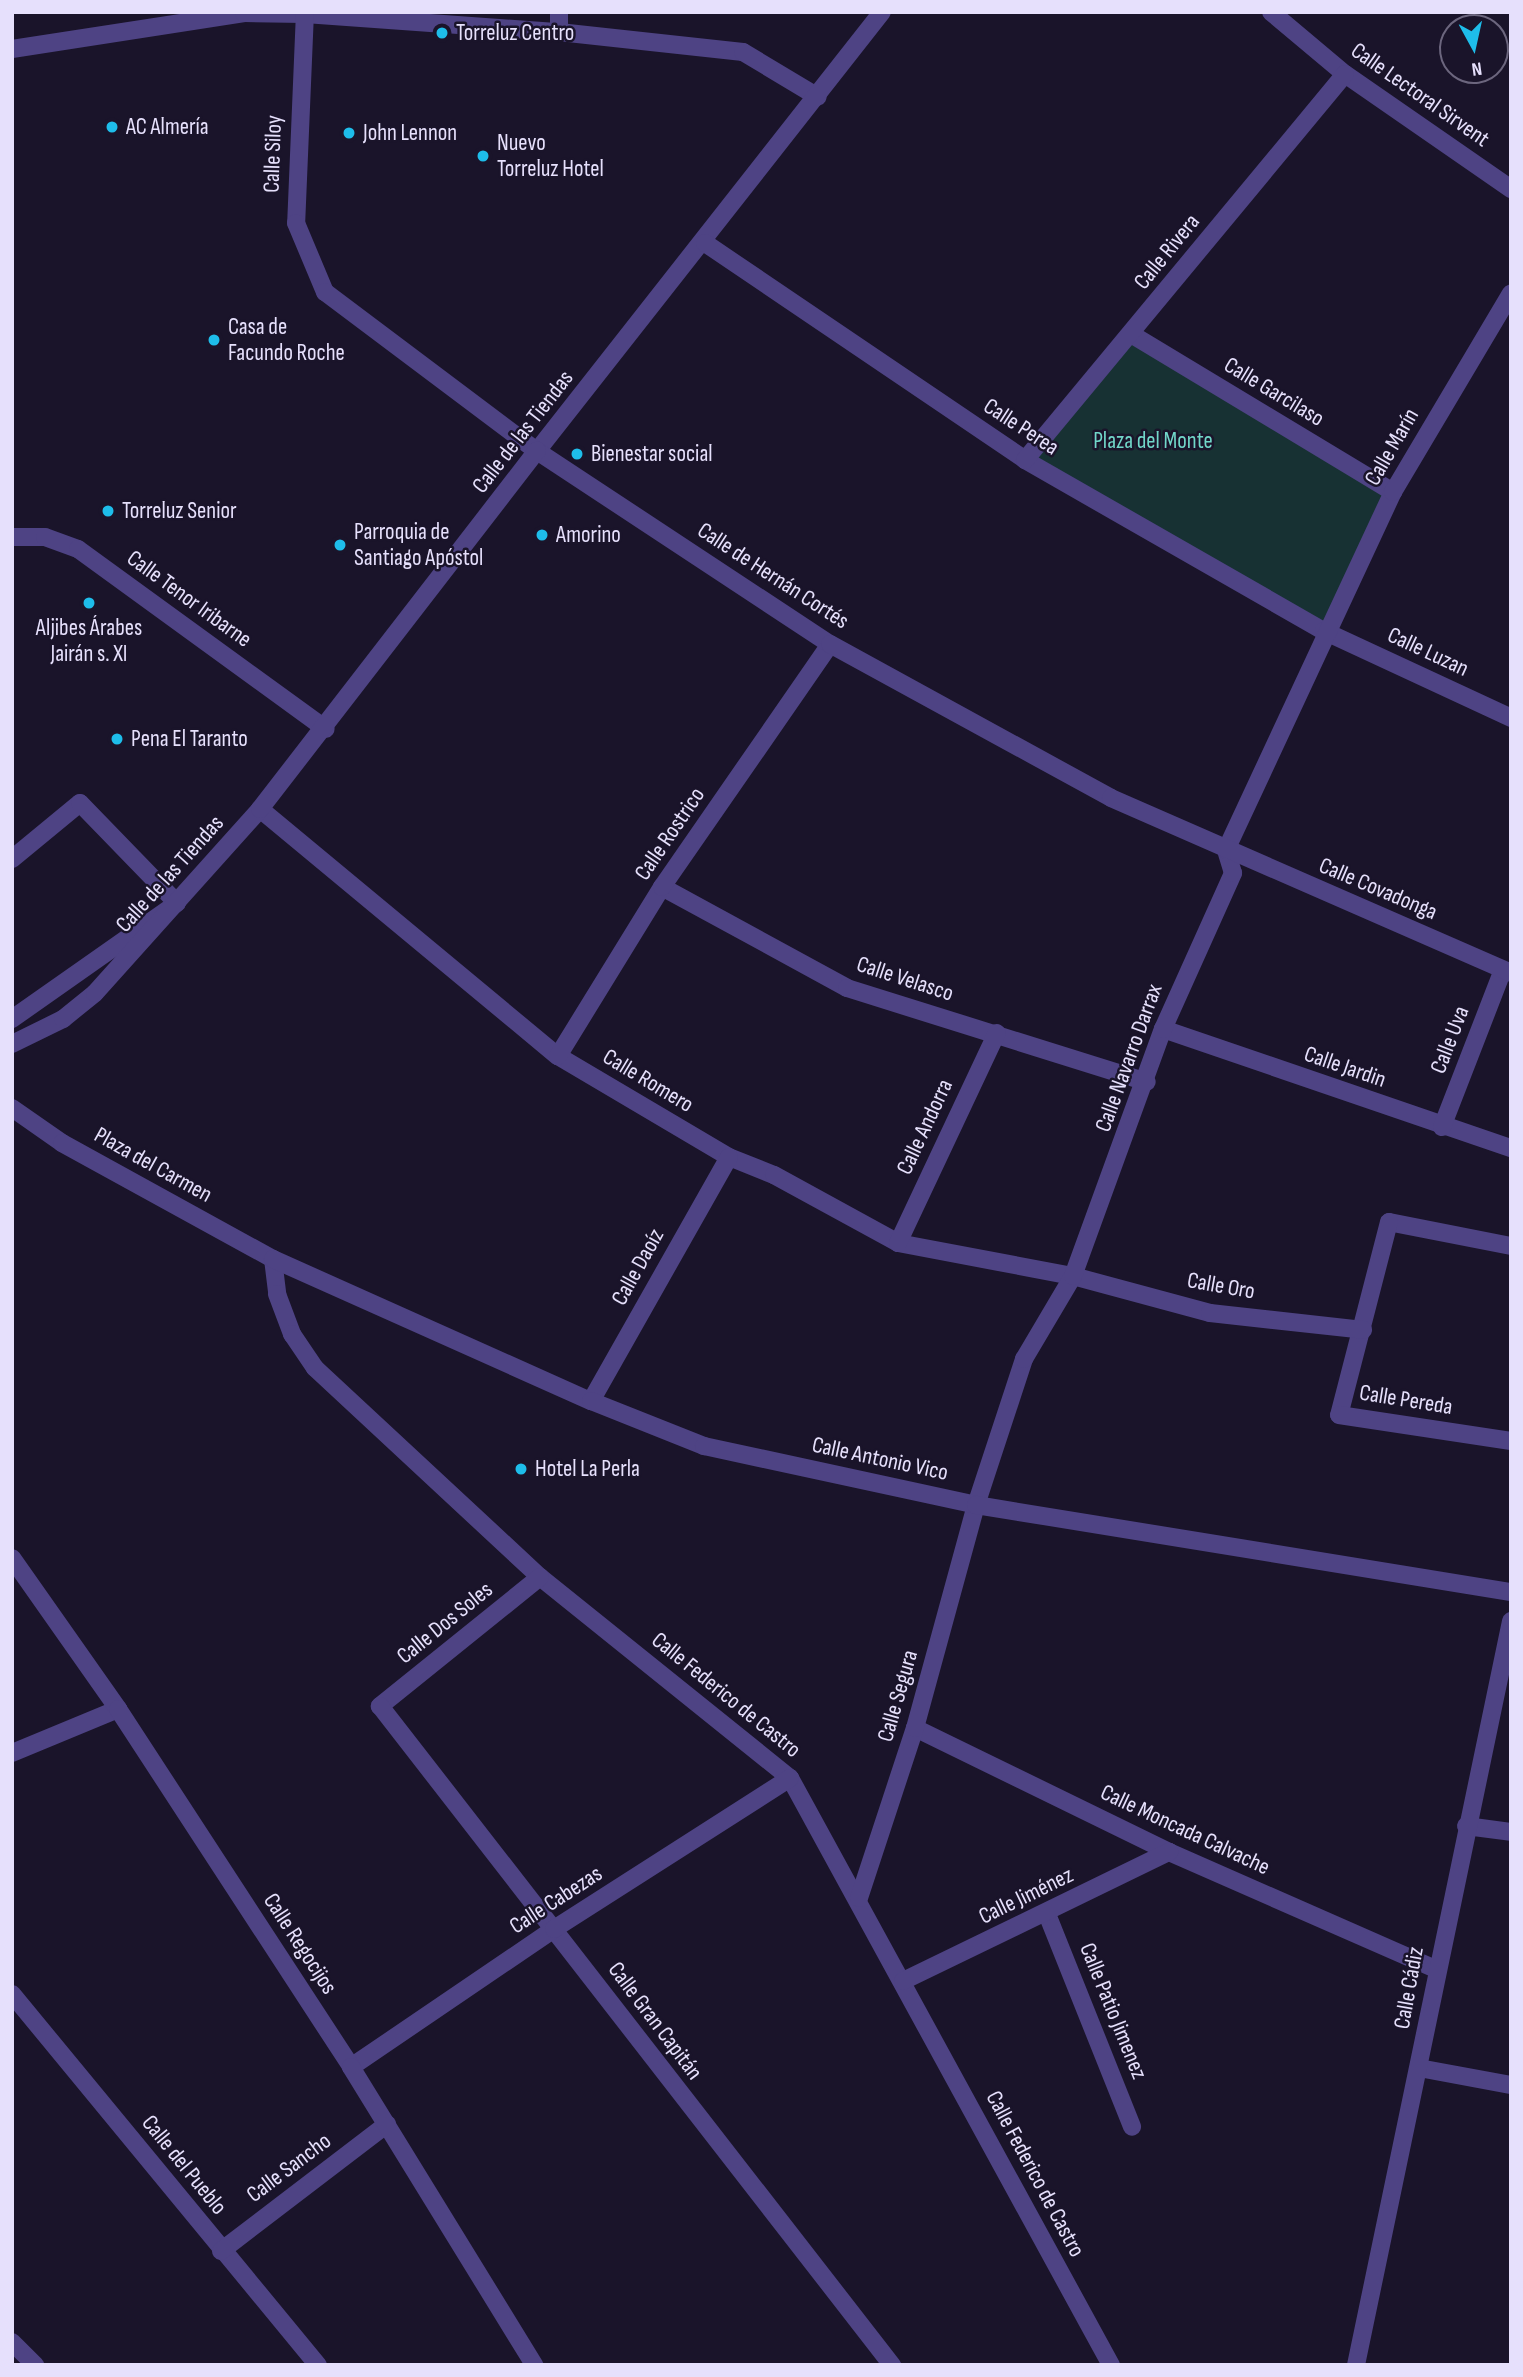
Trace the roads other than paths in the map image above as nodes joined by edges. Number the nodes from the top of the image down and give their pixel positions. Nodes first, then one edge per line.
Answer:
1 (559, 12) edge
2 (882, 12) edge
3 (1271, 12) edge
4 (305, 13) edge
5 (559, 32) junction
6 (12, 49) edge
7 (1345, 74) junction
8 (818, 97) junction
9 (1511, 189) edge
10 (705, 243) junction
11 (325, 292) joint
12 (1511, 293) edge
13 (1131, 334) junction
14 (537, 451) junction
15 (1025, 460) junction
16 (1393, 492) junction
17 (12, 537) edge
18 (1324, 631) junction
19 (830, 644) junction
20 (1511, 718) edge
21 (326, 729) junction
22 (260, 809) junction
23 (1226, 850) junction
24 (12, 859) edge
25 (662, 887) junction
26 (177, 903) junction
27 (1507, 971) edge
28 (12, 1019) edge
29 (1163, 1029) junction
30 (997, 1033) junction
31 (12, 1044) edge
32 (558, 1056) junction
33 (1147, 1082) junction
34 (12, 1108) edge
35 (1443, 1127) junction
36 (1511, 1148) edge
37 (729, 1157) junction
38 (898, 1243) junction
39 (1511, 1246) edge
40 (273, 1259) junction
41 (1073, 1276) junction
42 (1363, 1330) junction
43 (591, 1401) junction
44 (1511, 1441) edge
45 (975, 1505) junction
46 (12, 1558) edge
47 (540, 1577) junction
48 (1511, 1592) edge
49 (1511, 1621) edge
50 (380, 1706) joint
51 (118, 1709) junction
52 (915, 1728) junction
53 (12, 1753) edge
54 (790, 1778) junction
55 (1466, 1826) junction
56 (1511, 1832) edge
57 (1169, 1852) junction
58 (859, 1898) junction
59 (1047, 1914) junction
60 (554, 1929) junction
61 (1436, 1969) junction
62 (904, 1981) junction
63 (12, 1994) edge
64 (351, 2067) junction
65 (1419, 2068) junction
66 (1511, 2085) edge
67 (387, 2124) junction
68 (1132, 2127) dead end
69 (221, 2251) junction
70 (12, 2342) edge
71 (35, 2365) edge
72 (318, 2365) edge
73 (534, 2365) edge
74 (892, 2365) edge
75 (1111, 2365) edge
76 (1356, 2365) edge

1 - 5 street
2 - 8 street, Calle de las Tiendas
3 - 7 street, Calle Lectoral Sirvent
4 - 5 street
4 - 6 street
4 - 11 street, Calle Siloy
5 - 8 street
7 - 9 street, Calle Lectoral Sirvent
7 - 13 street, Calle Rivera
8 - 10 street, Calle de las Tiendas
10 - 14 street, Calle de las Tiendas
10 - 15 street, Calle Perea
11 - 14 street, Calle de Hernán Cortés
12 - 16 street, Calle Marín
13 - 15 street, Calle Rivera
13 - 16 street, Calle Garcilaso
14 - 19 street, Calle de Hernán Cortés
14 - 21 street, Calle de las Tiendas
15 - 18 street, Calle Perea
16 - 18 street, Calle Marín
17 - 21 street, Calle Tenor Iribarne
18 - 20 street, Calle Luzan
18 - 23 street, Calle Navarro Darrax
19 - 23 street, Calle de Hernán Cortés
19 - 25 street, Calle Rostrico
21 - 22 street, Calle de las Tiendas
22 - 26 street, Calle de las Tiendas
22 - 32 street, Calle Romero
23 - 27 street, Calle Covadonga
23 - 29 street, Calle Navarro Darrax
24 - 26 street
25 - 30 street, Calle Velasco
25 - 32 street, Calle Rostrico
26 - 28 street
26 - 31 street, Calle de las Tiendas
27 - 35 street, Calle Uva
29 - 33 street, Calle Navarro Darrax
29 - 35 street, Calle Jardin
30 - 33 street, Calle Velasco
30 - 38 street, Calle Andorra
32 - 37 street, Calle Romero
33 - 41 street, Calle Navarro Darrax
34 - 40 street, Plaza del Carmen
35 - 36 street, Calle Jardin
37 - 38 street, Calle Romero
37 - 43 street, Calle Daoíz
38 - 41 street, Calle Romero
39 - 42 street
40 - 43 street, Calle Antonio Vico
40 - 47 street, Calle Federico de Castro
41 - 42 street, Calle Oro
41 - 45 street, Calle Navarro Darrax
42 - 44 street, Calle Pereda
43 - 45 street, Calle Antonio Vico
45 - 48 street, Calle Antonio Vico
45 - 52 street, Calle Segura
46 - 51 street, Calle Regocijos
47 - 50 street, Calle Dos Soles
47 - 54 street, Calle Federico de Castro
49 - 55 street, Calle Cádiz
50 - 60 street, Calle Gran Capitán
51 - 53 street
51 - 64 street, Calle Regocijos
52 - 57 street, Calle Moncada Calvache
52 - 58 street, Calle Segura
54 - 58 street, Calle Federico de Castro
54 - 60 street, Calle Cabezas
55 - 56 street
55 - 61 street, Calle Cádiz
57 - 59 street, Calle Jiménez
57 - 61 street, Calle Moncada Calvache
58 - 62 street, Calle Federico de Castro
59 - 62 street, Calle Jiménez
59 - 68 street, Calle Patio Jimenez
60 - 64 street, Calle Cabezas
60 - 74 street, Calle Gran Capitán
61 - 65 street, Calle Cádiz
62 - 75 street, Calle Federico de Castro
63 - 69 street, Calle del Pueblo
64 - 67 street, Calle Regocijos
65 - 66 street
65 - 76 street, Calle Cádiz
67 - 69 street, Calle Sancho
67 - 73 street, Calle Regocijos
69 - 72 street, Calle del Pueblo
70 - 71 street

